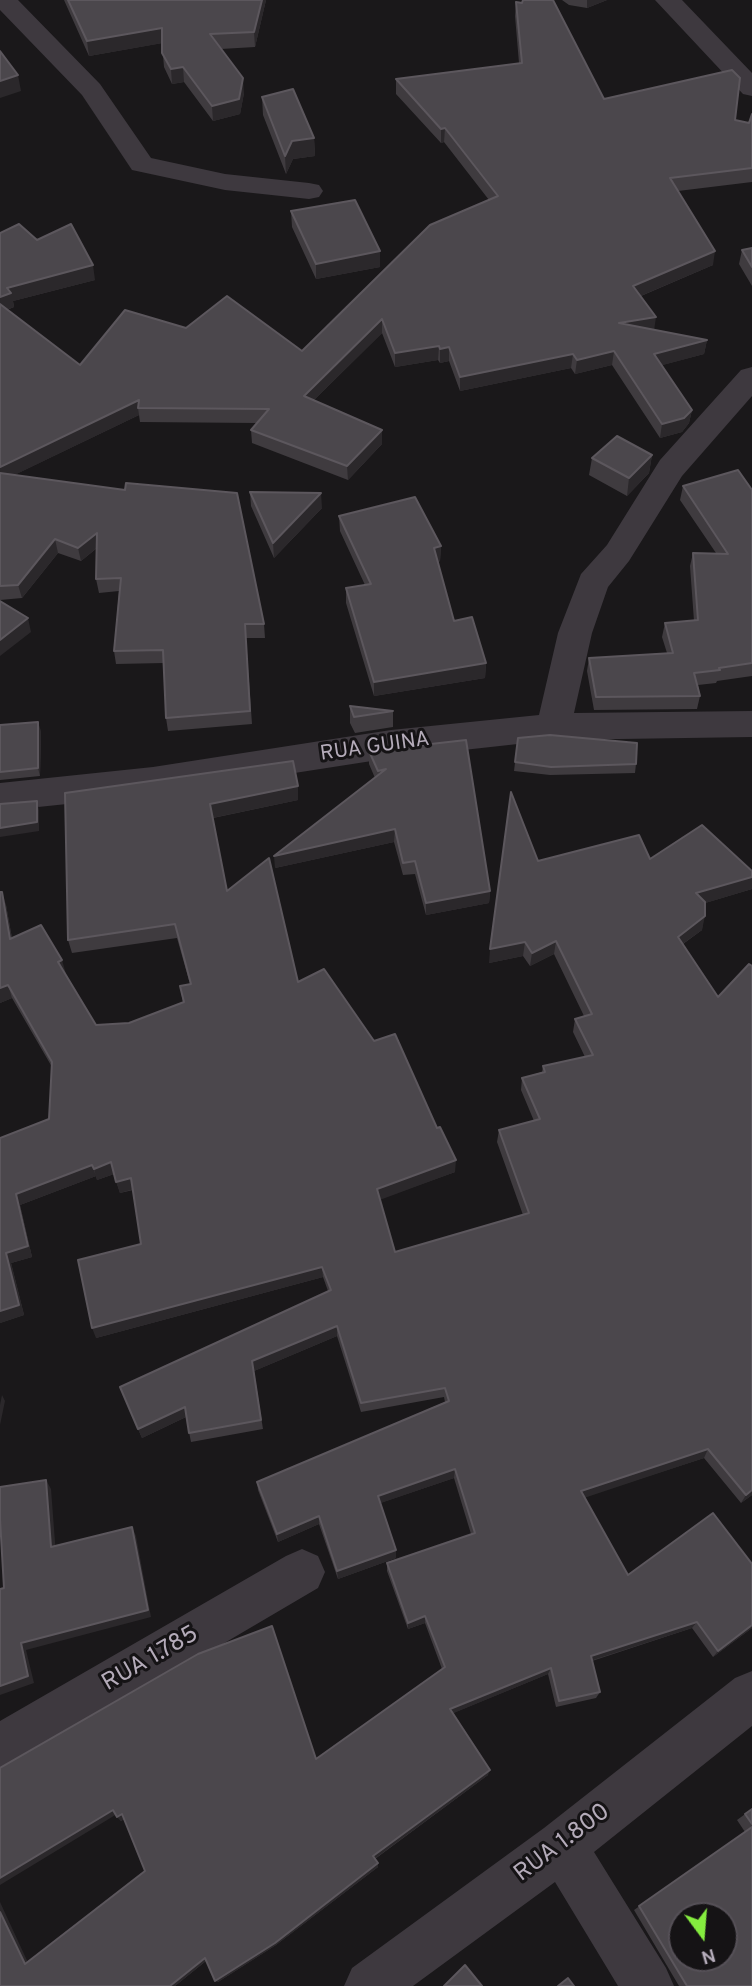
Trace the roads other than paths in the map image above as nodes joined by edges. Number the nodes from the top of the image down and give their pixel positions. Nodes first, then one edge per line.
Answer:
1 (4, 0) edge
2 (668, 0) edge
3 (752, 88) edge
4 (309, 191) dead end
5 (752, 377) edge
6 (752, 724) edge
7 (554, 727) junction
8 (0, 797) edge
9 (302, 1572) dead end
10 (752, 1695) edge
11 (0, 1748) edge
12 (562, 1846) junction
13 (370, 1986) edge
14 (648, 1986) edge

1 - 4 street
2 - 3 street
5 - 7 street
6 - 7 street, RUA GUINA
7 - 8 street, RUA GUINA
9 - 11 street, RUA 1.785
10 - 12 street, RUA 1.800
12 - 13 street, RUA 1.800
12 - 14 street

